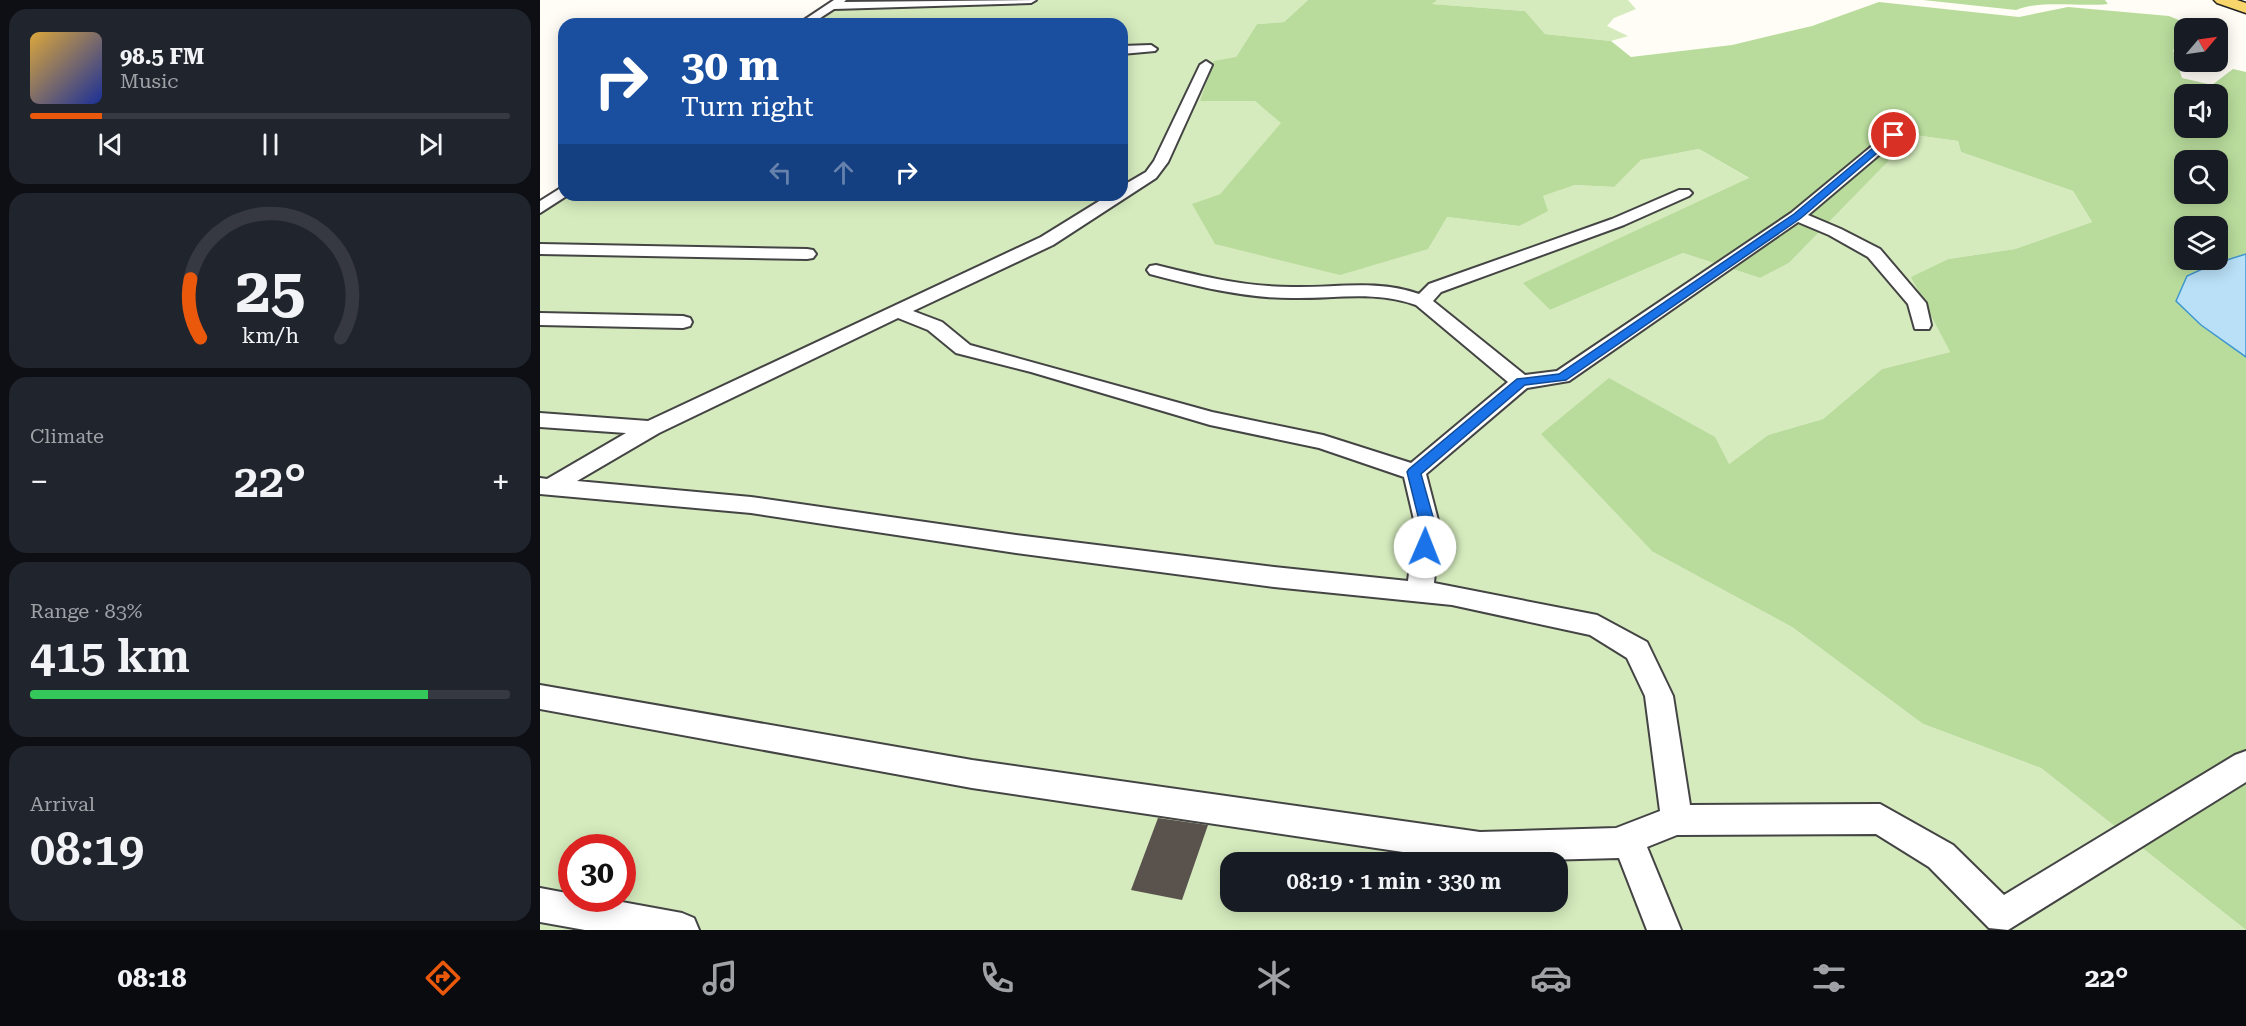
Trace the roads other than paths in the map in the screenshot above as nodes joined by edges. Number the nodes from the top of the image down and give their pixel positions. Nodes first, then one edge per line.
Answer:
1 (1031, 0) edge
2 (2222, 0) edge
3 (836, 3) edge
4 (2246, 8) edge
5 (813, 18) edge
6 (1151, 49) dead end
7 (1128, 50) edge
8 (1206, 65) dead end
9 (1894, 135) dead end
10 (1128, 190) edge
11 (1684, 193) dead end
12 (558, 195) edge
13 (1110, 201) edge
14 (540, 208) edge
15 (1797, 216) junction
16 (540, 249) edge
17 (807, 254) dead end
18 (1156, 270) dead end
19 (1422, 301) junction
20 (898, 312) junction
21 (540, 319) edge
22 (683, 322) dead end
23 (1922, 325) dead end
24 (1521, 382) junction
25 (540, 420) edge
26 (651, 428) junction
27 (1413, 472) junction
28 (545, 486) edge
29 (1420, 591) junction
30 (540, 697) edge
31 (2246, 765) edge
32 (1677, 820) junction
33 (1628, 839) junction
34 (540, 905) edge
35 (682, 930) edge
36 (1665, 930) edge

1 - 3 street
2 - 4 main road
3 - 5 street
6 - 7 street
8 - 10 street
9 - 15 street
11 - 19 street
12 - 14 street
13 - 20 street
15 - 23 street
15 - 24 street
16 - 17 street
18 - 19 street
19 - 24 street
20 - 26 street
20 - 27 street
21 - 22 street
24 - 27 street
25 - 26 street
26 - 28 street
27 - 29 street
28 - 29 street
29 - 32 street
30 - 33 street
31 - 32 street
32 - 33 street
33 - 36 street
34 - 35 street

